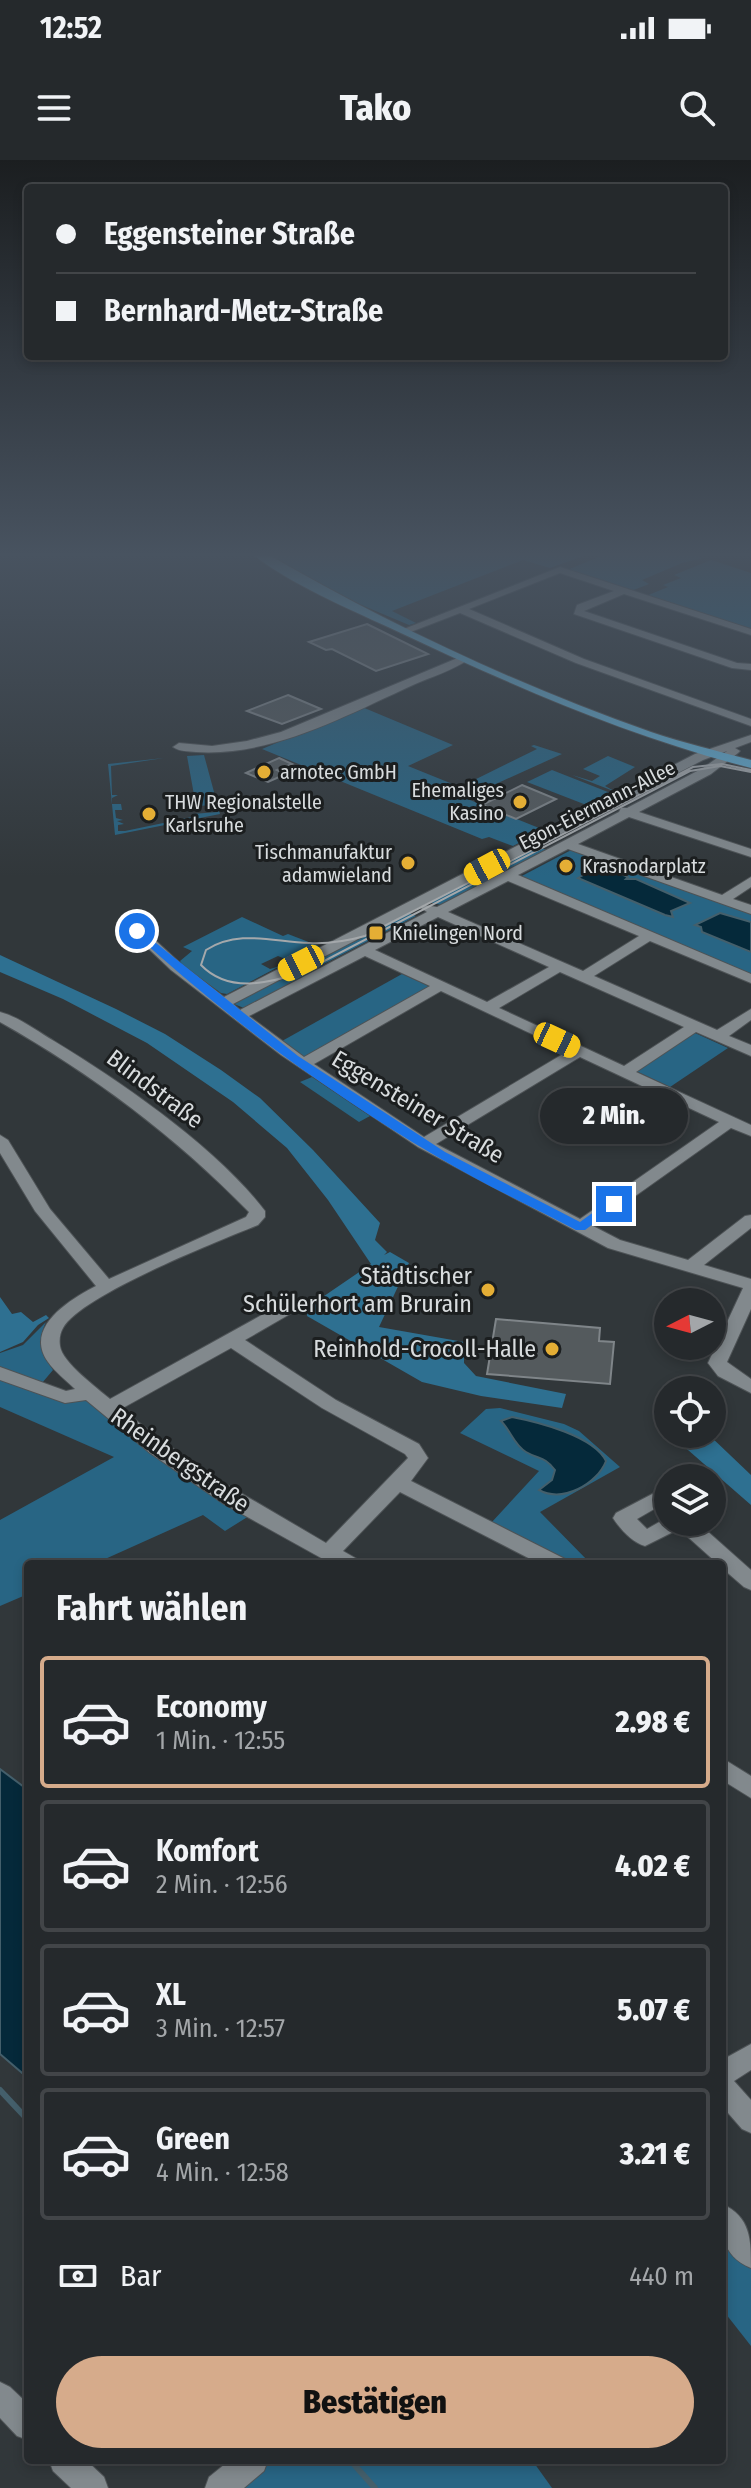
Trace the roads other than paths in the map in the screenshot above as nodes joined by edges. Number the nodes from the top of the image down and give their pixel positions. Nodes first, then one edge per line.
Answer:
1 (462, 660) edge
2 (466, 660) edge
3 (577, 660) edge
4 (717, 660) edge
5 (751, 667) edge
6 (751, 723) edge
7 (748, 740) edge
8 (179, 747) dead end
9 (714, 758) junction
10 (751, 764) edge
11 (751, 774) edge
12 (601, 808) junction
13 (627, 812) junction
14 (567, 844) junction
15 (751, 853) edge
16 (506, 875) junction
17 (751, 881) edge
18 (723, 900) junction
19 (418, 903) junction
20 (751, 910) edge
21 (436, 911) junction
22 (137, 931) dead end
23 (649, 936) junction
24 (364, 950) junction
25 (560, 966) junction
26 (583, 977) junction
27 (751, 979) edge
28 (440, 986) junction
29 (223, 1003) junction
30 (488, 1008) junction
31 (751, 1013) edge
32 (0, 1016) edge
33 (239, 1016) junction
34 (696, 1026) junction
35 (717, 1037) junction
36 (579, 1051) junction
37 (751, 1051) edge
38 (303, 1064) junction
39 (625, 1072) junction
40 (730, 1121) junction
41 (751, 1131) edge
42 (0, 1140) edge
43 (424, 1144) junction
44 (751, 1220) edge
45 (580, 1227) junction
46 (689, 1268) junction
47 (107, 1288) junction
48 (751, 1288) edge
49 (284, 1310) dead end
50 (232, 1340) junction
51 (0, 1373) edge
52 (751, 1387) edge
53 (89, 1393) junction
54 (107, 1409) junction
55 (397, 1482) junction
56 (654, 1500) edge
57 (654, 1534) edge
58 (700, 1536) edge
59 (329, 1553) junction
60 (342, 1560) edge
61 (550, 1560) edge
62 (751, 1582) edge
63 (726, 1770) edge
64 (751, 1789) edge
65 (751, 2056) edge
66 (726, 2072) edge
67 (726, 2091) edge
68 (751, 2120) edge
69 (726, 2223) edge
70 (751, 2254) edge
71 (0, 2397) edge
72 (24, 2421) edge
73 (68, 2464) edge
74 (248, 2464) edge
75 (93, 2488) edge
76 (220, 2488) edge

1 - 8 street
2 - 9 main road
3 - 6 street
4 - 5 street
7 - 9 street
9 - 10 main road
9 - 11 main road
9 - 12 street, Egon-Eiermann-Allee
9 - 13 street, Egon-Eiermann-Allee
12 - 13 street
12 - 19 street, Egon-Eiermann-Allee
13 - 14 street, Egon-Eiermann-Allee
13 - 15 street
14 - 16 street, Egon-Eiermann-Allee
14 - 18 street
16 - 21 street, Egon-Eiermann-Allee
16 - 23 street
17 - 18 street
18 - 20 street
19 - 21 street
19 - 29 street, Egon-Eiermann-Allee
21 - 24 street, Egon-Eiermann-Allee
21 - 25 street
22 - 29 street, Eggensteiner Straße
23 - 26 street
23 - 27 street
24 - 28 street
24 - 33 street, Egon-Eiermann-Allee
25 - 26 street
25 - 30 street
26 - 34 street
28 - 30 street
28 - 38 street
29 - 33 street, Eggensteiner Straße
30 - 36 street
31 - 35 street
32 - 47 street, Blindstraße
33 - 38 street, Eggensteiner Straße
34 - 35 street
34 - 39 street
35 - 37 street
36 - 39 street
36 - 43 street
38 - 43 street, Eggensteiner Straße
39 - 40 street
40 - 41 street
40 - 45 street
42 - 47 street
43 - 45 street, Eggensteiner Straße
44 - 46 street
45 - 46 street, Eggensteiner Straße
46 - 48 street, Eggensteiner Straße
47 - 53 street, Rheinbergstraße
48 - 52 street
49 - 50 street
50 - 54 street
50 - 55 street
51 - 53 street
53 - 54 street, Rheinbergstraße
54 - 59 street, Rheinbergstraße
55 - 59 street
55 - 61 street
56 - 57 street
58 - 62 street
59 - 60 street, Rheinbergstraße
63 - 64 street
65 - 66 street
67 - 68 street
69 - 70 street
71 - 72 street
73 - 75 street
74 - 76 street

